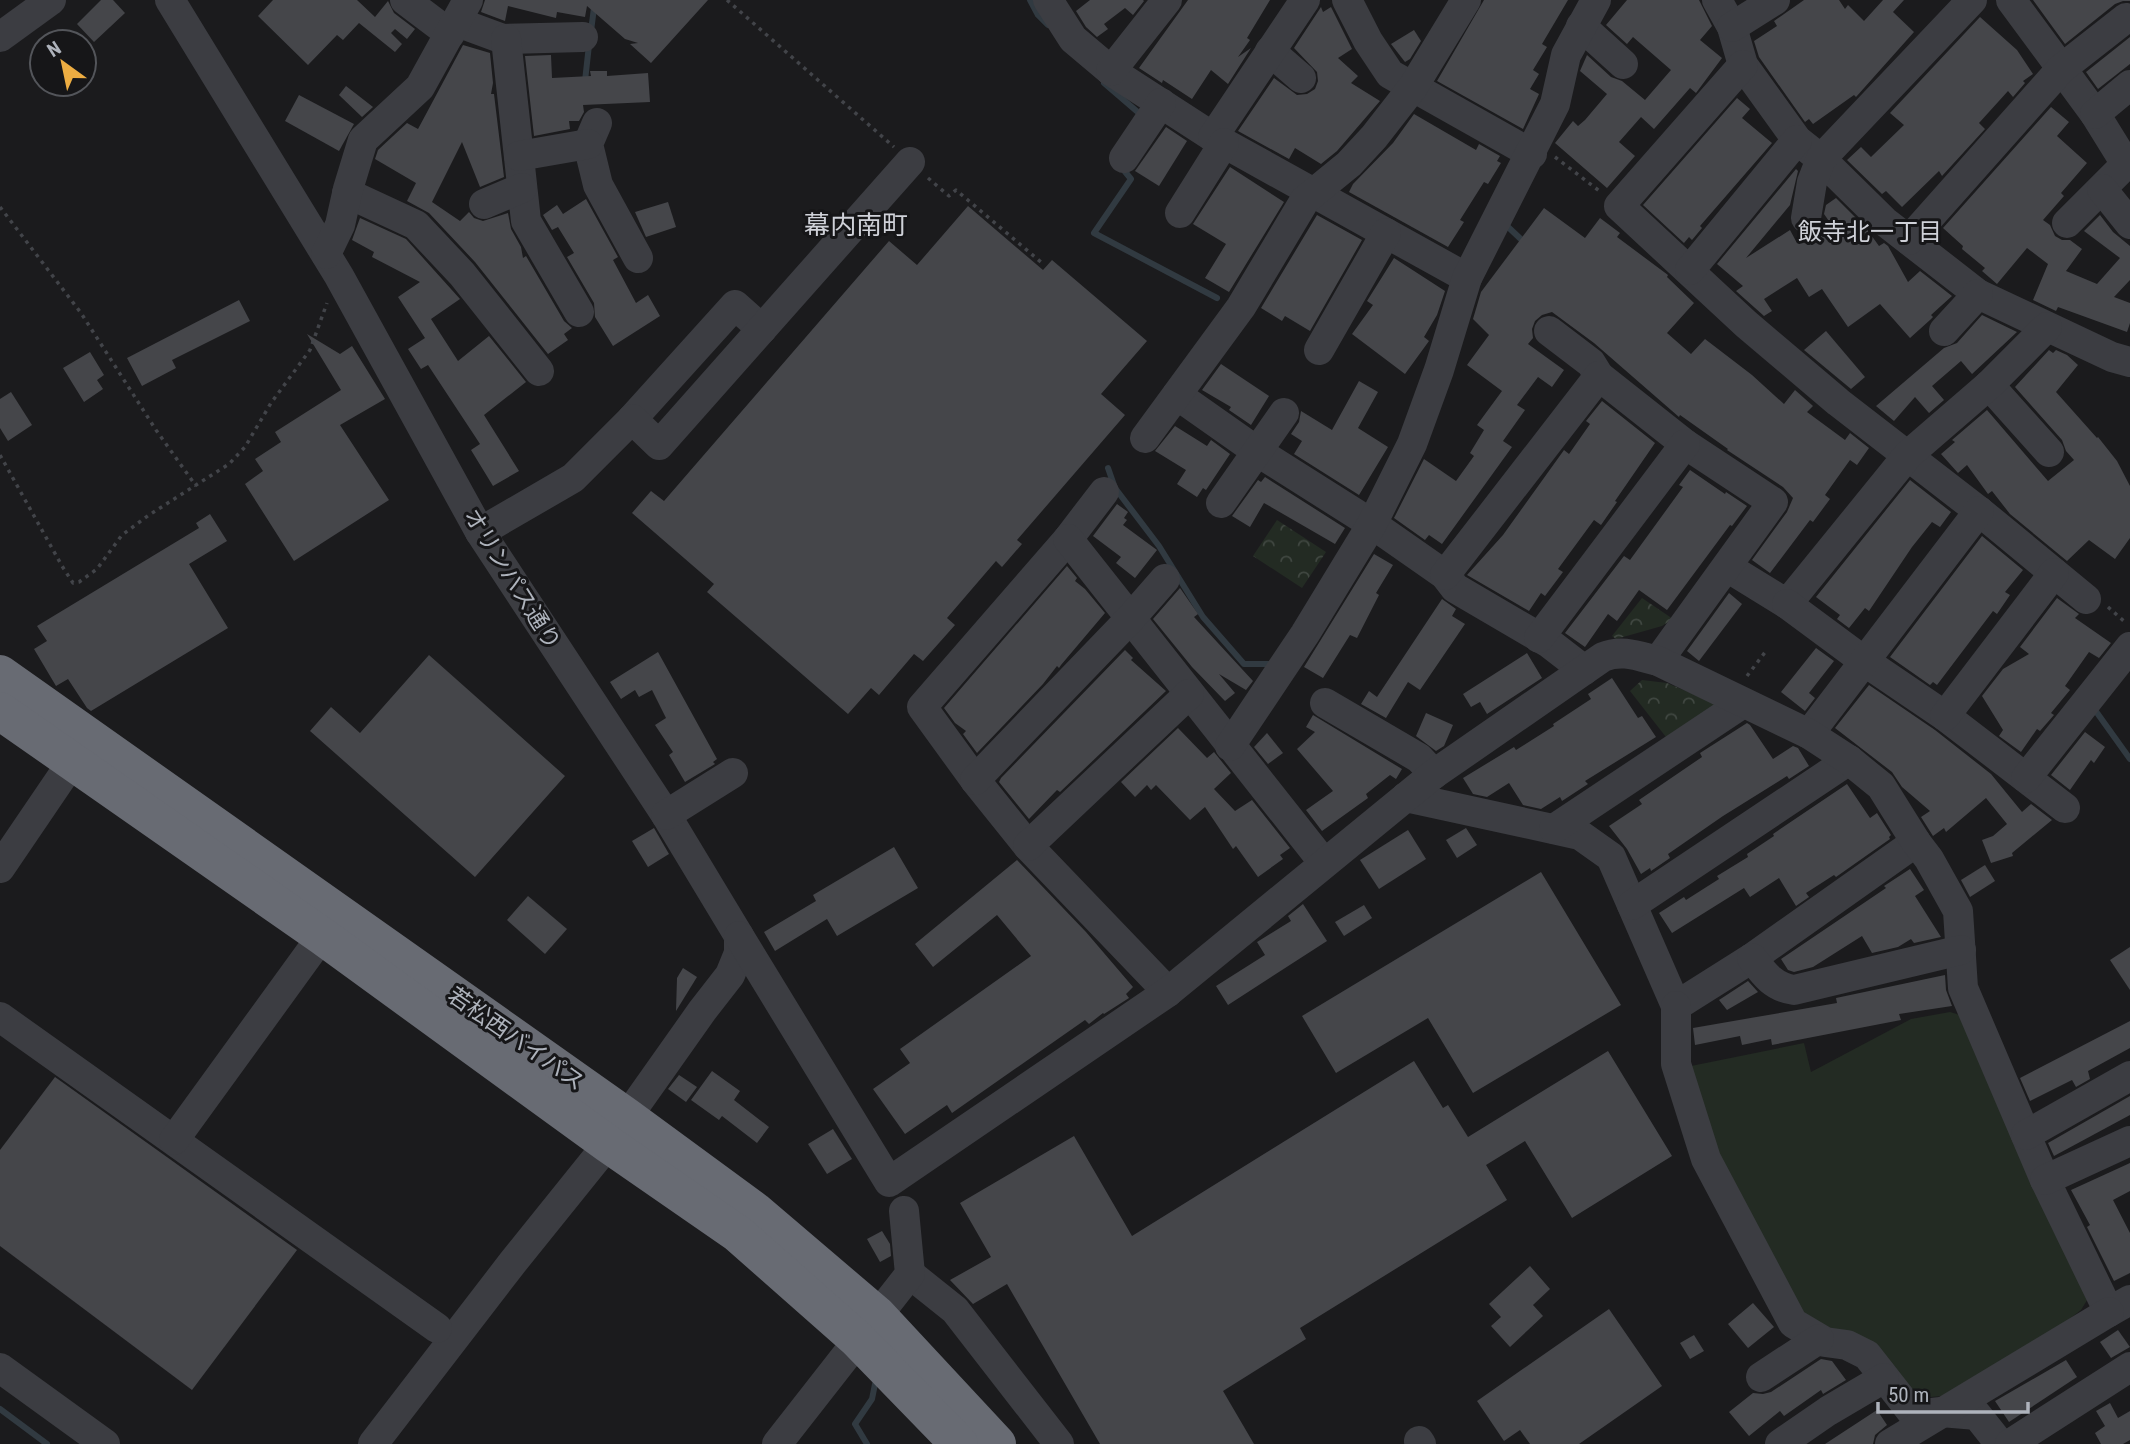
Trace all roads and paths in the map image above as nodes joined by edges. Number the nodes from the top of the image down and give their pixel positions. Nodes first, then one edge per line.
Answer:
1 (51, 0) edge
2 (170, 0) edge
3 (405, 0) edge
4 (727, 0) edge
5 (1048, 0) edge
6 (1167, 0) edge
7 (1304, 0) edge
8 (1347, 0) edge
9 (1466, 0) edge
10 (1596, 0) edge
11 (1717, 0) edge
12 (1775, 0) edge
13 (1972, 0) edge
14 (2011, 0) edge
15 (2126, 18) dead end
16 (458, 19) edge
17 (1581, 26) junction
18 (1732, 27) junction
19 (0, 37) edge
20 (583, 37) dead end
21 (506, 39) junction
22 (1270, 51) junction
23 (1623, 64) dead end
24 (1743, 65) junction
25 (1111, 71) junction
26 (2057, 74) junction
27 (1301, 78) dead end
28 (2130, 85) edge
29 (1413, 87) junction
30 (1161, 103) junction
31 (2095, 114) junction
32 (1218, 140) junction
33 (1797, 140) junction
34 (1534, 148) junction
35 (519, 156) junction
36 (1124, 158) dead end
37 (1821, 159) junction
38 (910, 162) junction
39 (2116, 176) junction
40 (522, 188) junction
41 (347, 193) junction
42 (1314, 193) junction
43 (484, 204) dead end
44 (1619, 206) junction
45 (0, 207) edge
46 (1181, 213) dead end
47 (1806, 218) dead end
48 (2067, 223) dead end
49 (2130, 224) edge
50 (1386, 233) junction
51 (1909, 240) junction
52 (638, 258) dead end
53 (1042, 263) dead end
54 (333, 265) junction
55 (1690, 270) junction
56 (1466, 278) junction
57 (1978, 294) junction
58 (579, 312) dead end
59 (2048, 327) junction
60 (1549, 331) dead end
61 (1944, 331) dead end
62 (1319, 350) dead end
63 (2130, 362) edge
64 (539, 372) dead end
65 (1599, 376) junction
66 (1989, 385) junction
67 (1177, 395) junction
68 (1284, 413) dead end
69 (1145, 438) dead end
70 (1685, 444) junction
71 (1258, 452) junction
72 (2049, 452) dead end
73 (1908, 455) junction
74 (0, 456) edge
75 (196, 486) junction
76 (1104, 492) dead end
77 (1221, 503) dead end
78 (1979, 511) junction
79 (1372, 524) junction
80 (480, 533) junction
81 (1068, 539) junction
82 (1727, 567) junction
83 (2054, 573) junction
84 (1445, 575) junction
85 (1166, 579) dead end
86 (2086, 599) dead end
87 (1787, 604) junction
88 (1130, 619) junction
89 (1539, 638) junction
90 (2130, 647) edge
91 (1766, 651) dead end
92 (1657, 661) junction
93 (1864, 661) junction
94 (1584, 670) junction
95 (0, 674) edge
96 (1189, 694) junction
97 (1737, 700) junction
98 (1325, 703) dead end
99 (0, 711) edge
100 (1945, 716) junction
101 (1809, 734) junction
102 (1230, 746) junction
103 (1849, 760) junction
104 (72, 762) junction
105 (733, 774) dead end
106 (1434, 774) junction
107 (2026, 778) junction
108 (975, 780) junction
109 (1406, 797) junction
110 (2065, 808) dead end
111 (666, 815) junction
112 (1554, 829) junction
113 (1916, 842) junction
114 (1028, 846) junction
115 (1324, 863) junction
116 (0, 868) edge
117 (1632, 905) junction
118 (322, 936) junction
119 (739, 936) junction
120 (1961, 950) junction
121 (1752, 958) junction
122 (1168, 992) junction
123 (1676, 1006) junction
124 (0, 1017) edge
125 (2130, 1076) edge
126 (617, 1130) junction
127 (2026, 1135) junction
128 (174, 1140) junction
129 (2130, 1141) edge
130 (2045, 1180) junction
131 (904, 1211) dead end
132 (910, 1274) junction
133 (2123, 1308) edge
134 (867, 1327) junction
135 (438, 1328) dead end
136 (1819, 1339) junction
137 (2130, 1367) edge
138 (0, 1368) edge
139 (1761, 1377) dead end
140 (1884, 1378) junction
141 (1941, 1412) junction
142 (106, 1444) edge
143 (373, 1444) edge
144 (777, 1444) edge
145 (959, 1444) edge
146 (997, 1444) edge
147 (1059, 1444) edge
148 (1780, 1444) edge
149 (1890, 1444) edge
150 (2000, 1444) edge
151 (2010, 1444) edge

1 - 19 street
2 - 54 street, オリンパス通り
3 - 16 street
4 - 38 path
5 - 25 street
6 - 25 street
7 - 22 street
8 - 29 street
9 - 29 street
10 - 17 street
11 - 18 street
12 - 18 street
13 - 37 street
14 - 26 street
15 - 26 street
16 - 21 street
16 - 41 street
17 - 23 street
17 - 34 street
18 - 24 street
20 - 21 street
21 - 35 street
22 - 27 street
22 - 32 street
24 - 33 street
24 - 44 street
25 - 30 street
26 - 31 street
26 - 51 street
28 - 31 street
29 - 34 street
29 - 42 street
30 - 32 street
30 - 36 street
31 - 39 street
32 - 42 street
32 - 46 street
33 - 37 street
33 - 55 street
34 - 44 path
34 - 56 street
35 - 40 street
35 - 52 street
37 - 47 street
37 - 51 street
38 - 53 path
38 - 80 street
39 - 48 street
39 - 49 street
40 - 43 street
40 - 58 street
41 - 54 street
41 - 64 street
42 - 50 street
42 - 67 street
44 - 55 street
45 - 75 path
50 - 56 street
50 - 62 street
51 - 57 street
54 - 75 path
54 - 80 street, オリンパス通り
55 - 73 street
56 - 79 street
57 - 59 street
57 - 61 street
59 - 63 street
59 - 66 street
60 - 65 street
65 - 70 street
65 - 84 street
66 - 72 street
66 - 73 street
67 - 69 street
67 - 71 street
68 - 71 street
70 - 82 street
70 - 89 street
71 - 77 street
71 - 79 street
73 - 78 street
73 - 87 street
74 - 75 path
76 - 81 street
78 - 83 street
78 - 93 street
79 - 84 street
79 - 102 street
80 - 111 street, オリンパス通り
81 - 88 street
81 - 108 street
82 - 87 street
82 - 92 street
83 - 86 street
83 - 100 street
84 - 89 street
85 - 88 street
87 - 93 street
88 - 96 street
88 - 108 street
89 - 94 street
90 - 107 street
91 - 97 path
92 - 94 street
92 - 97 street
93 - 100 street
93 - 101 street
94 - 106 street
95 - 126 highway, 若松西バイパス
96 - 102 street
96 - 114 street
97 - 101 street
97 - 112 street
98 - 106 street
99 - 104 highway, 若松西バイパス
100 - 107 street
101 - 103 street
102 - 115 street
103 - 113 street
103 - 117 street
104 - 116 street
104 - 118 highway, 若松西バイパス
105 - 111 street
106 - 109 street
107 - 110 street
108 - 114 street
109 - 112 street
109 - 115 street
111 - 119 street, オリンパス通り
112 - 117 street
113 - 120 street
113 - 121 street
114 - 122 street
115 - 122 street
117 - 123 street
118 - 126 highway, 若松西バイパス
118 - 128 street
119 - 122 street, オリンパス通り
119 - 126 street
120 - 121 street
120 - 127 street
121 - 123 street
123 - 136 street
124 - 128 street
125 - 127 street
126 - 134 highway, 若松西バイパス
126 - 143 street
127 - 130 street
128 - 135 street
129 - 130 street
130 - 133 street
131 - 132 street
132 - 134 street
132 - 147 street
133 - 141 street
134 - 144 street
134 - 145 highway, 若松西バイパス
134 - 146 highway, 若松西バイパス
136 - 139 street
136 - 140 street
137 - 151 street
138 - 142 street
140 - 141 street
140 - 148 street
141 - 149 street
141 - 150 street

